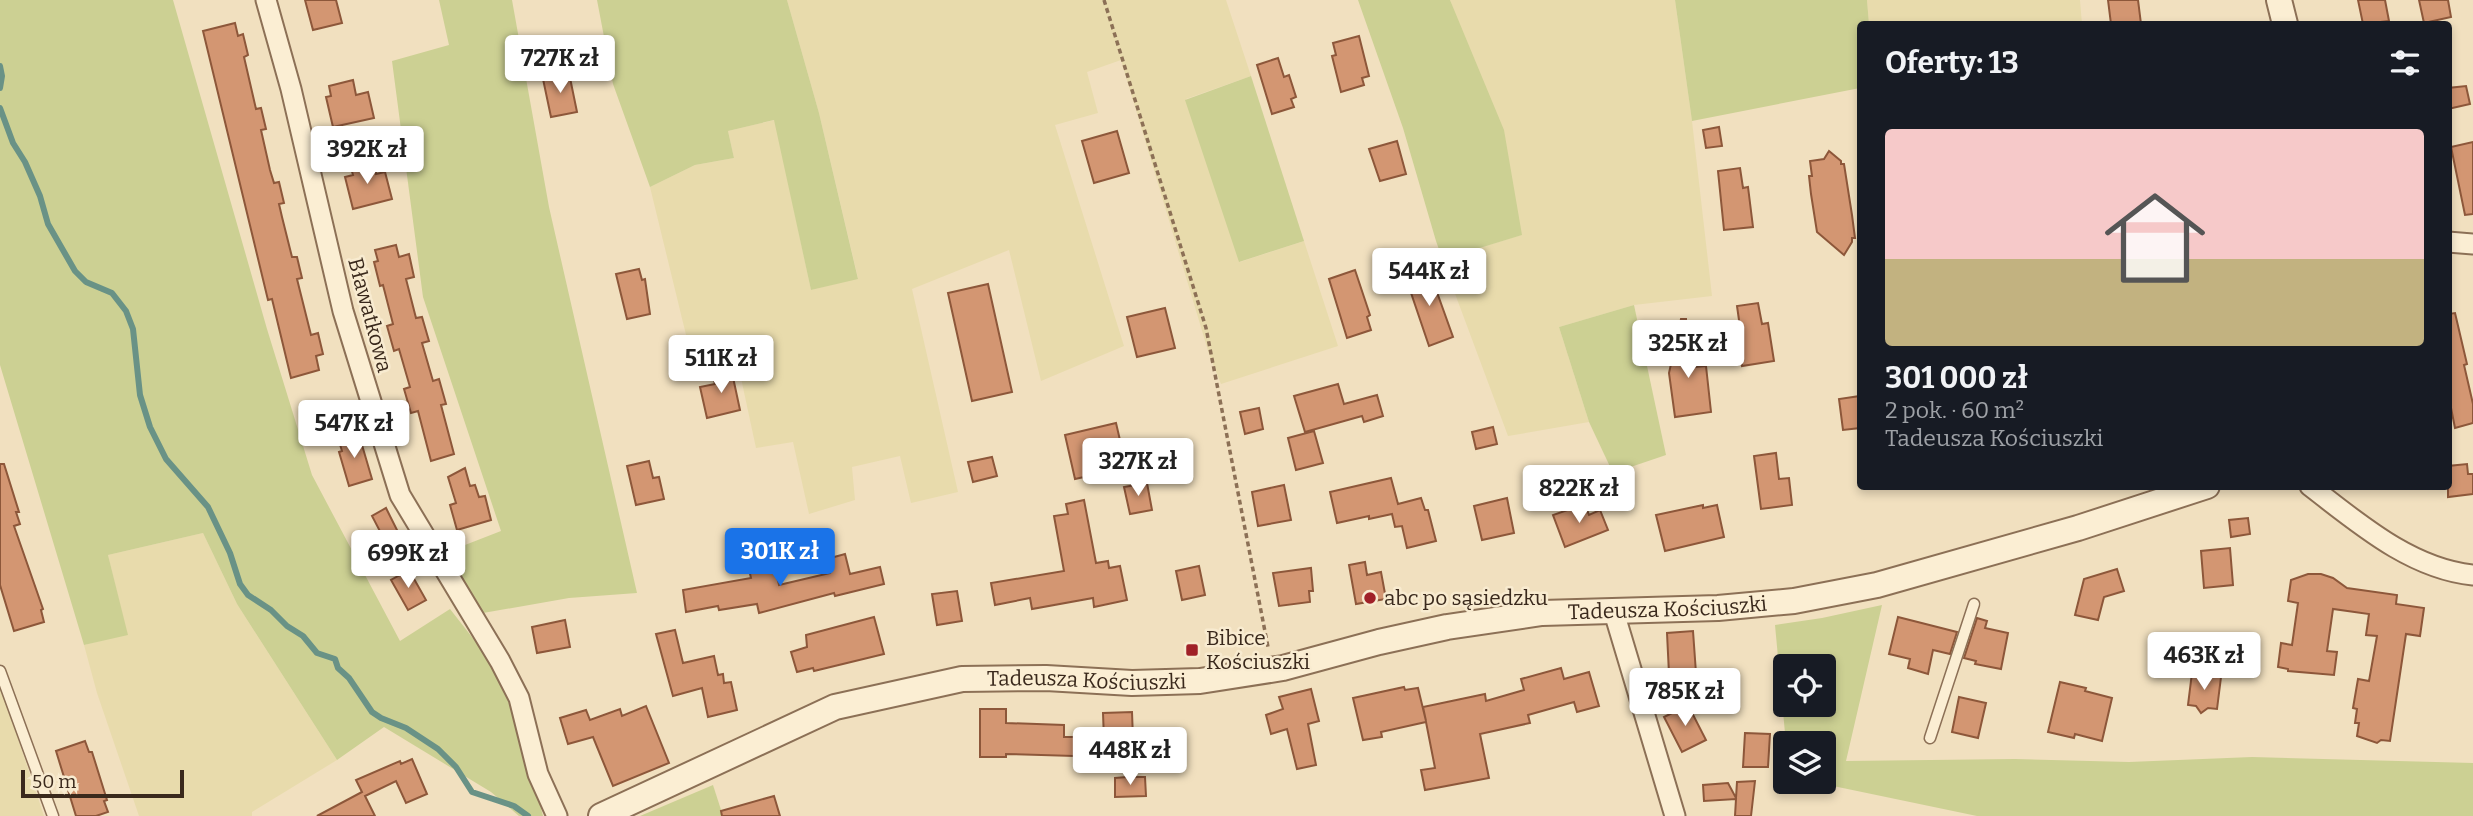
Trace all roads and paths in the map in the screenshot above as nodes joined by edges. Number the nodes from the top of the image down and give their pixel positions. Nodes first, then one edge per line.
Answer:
1 (266, 0) edge
2 (1104, 0) edge
3 (2279, 0) edge
4 (2284, 21) edge
5 (2452, 242) edge
6 (2473, 244) edge
7 (2195, 490) edge
8 (2315, 490) edge
9 (2473, 575) edge
10 (1974, 604) dead end
11 (1613, 609) junction
12 (1272, 670) junction
13 (0, 671) edge
14 (1930, 738) dead end
15 (53, 816) edge
16 (557, 816) edge
17 (601, 816) edge
18 (1675, 816) edge

1 - 16 street, Bławatkowa
2 - 12 path
3 - 4 street
5 - 6 street
7 - 11 street, Tadeusza Kościuszki
8 - 9 street
10 - 14 lane
11 - 12 street, Tadeusza Kościuszki
11 - 18 street
12 - 17 street, Tadeusza Kościuszki
13 - 15 lane

